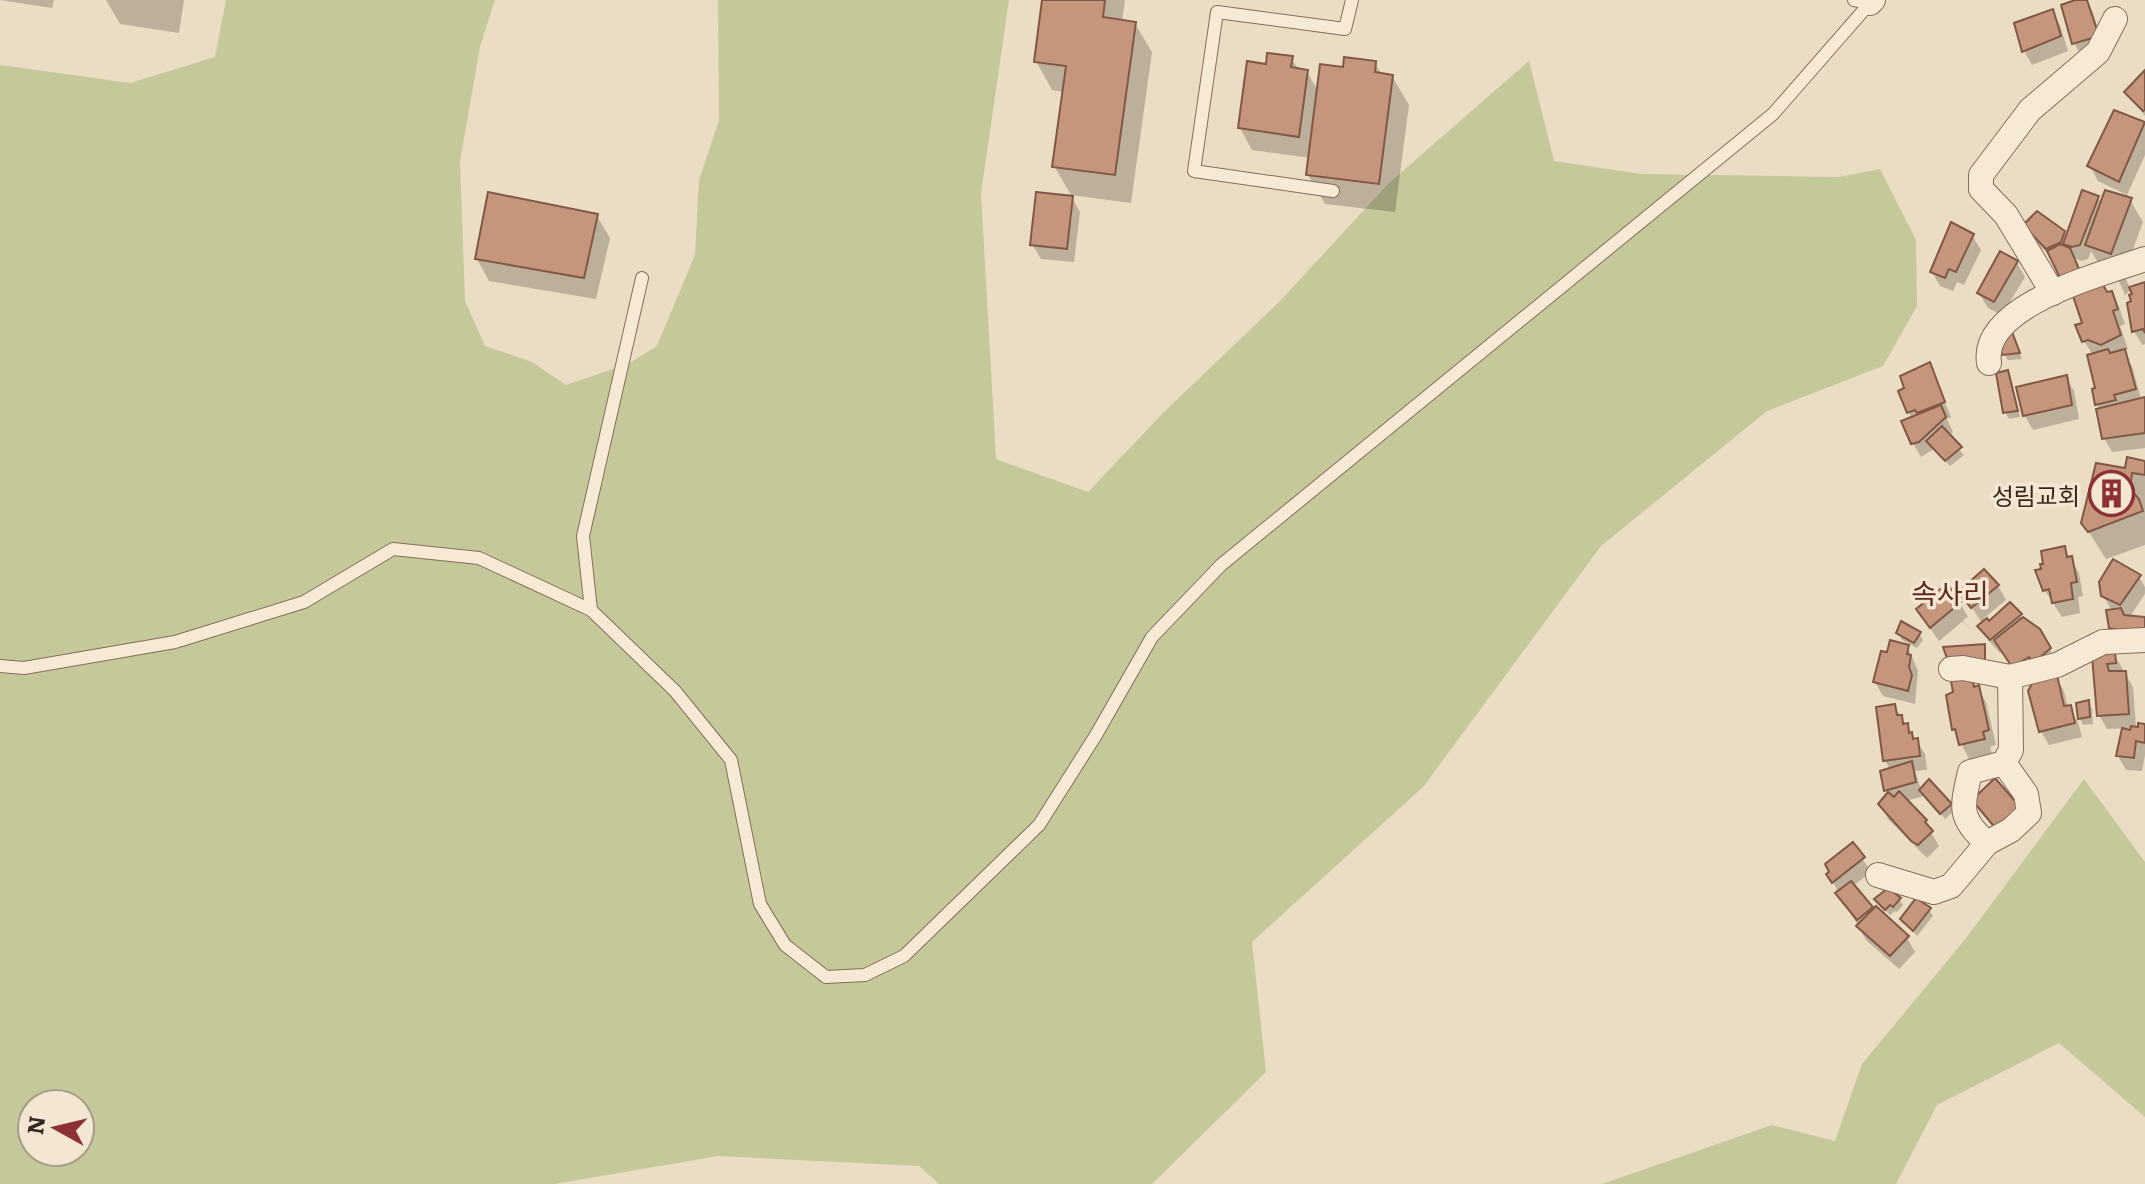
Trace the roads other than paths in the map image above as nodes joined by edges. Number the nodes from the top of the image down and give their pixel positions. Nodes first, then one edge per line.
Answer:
1 (1352, 0) edge
2 (1866, 1) edge
3 (2115, 19) dead end
4 (1333, 191) dead end
5 (2145, 259) edge
6 (642, 278) dead end
7 (2053, 293) junction
8 (1989, 363) dead end
9 (591, 610) junction
10 (2145, 640) edge
11 (0, 666) edge
12 (1951, 669) dead end
13 (2010, 677) junction
14 (2004, 763) junction
15 (1987, 843) junction
16 (1878, 875) dead end

1 - 4 lane
2 - 9 lane
3 - 7 street
5 - 7 street
6 - 9 lane
7 - 8 street
9 - 11 lane
10 - 13 street
12 - 13 street
13 - 14 street
14 - 15 street
14 - 15 street
15 - 16 street

